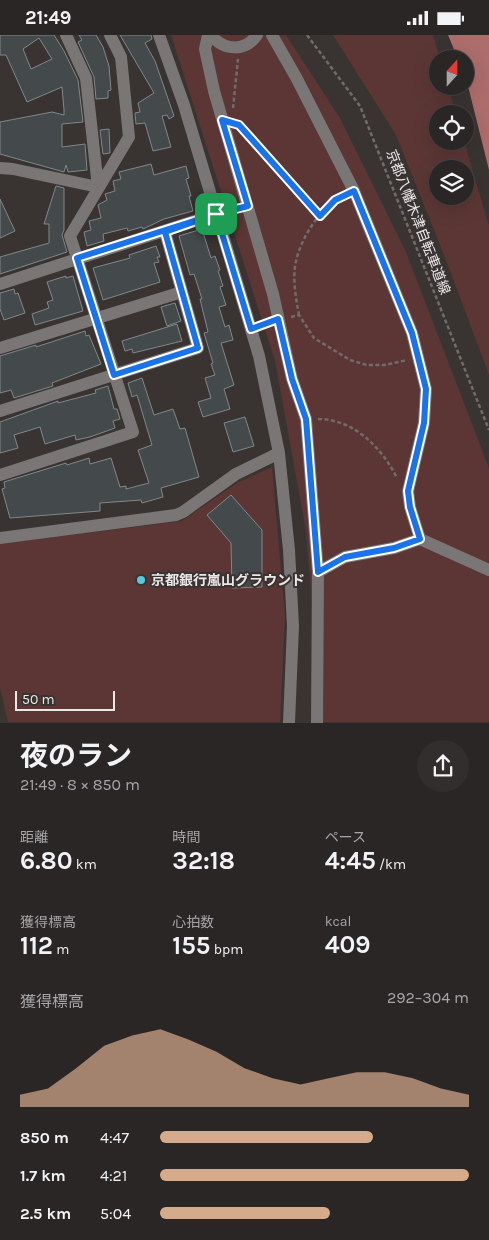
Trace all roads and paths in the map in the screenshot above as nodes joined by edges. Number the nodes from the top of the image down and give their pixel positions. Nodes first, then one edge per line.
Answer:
1 (66, 35) edge
2 (110, 35) edge
3 (159, 35) edge
4 (210, 35) edge
5 (257, 35) edge
6 (272, 35) edge
7 (306, 35) edge
8 (240, 47) junction
9 (226, 120) junction
10 (0, 168) edge
11 (98, 187) junction
12 (354, 191) junction
13 (216, 214) junction
14 (320, 216) junction
15 (165, 232) junction
16 (77, 258) junction
17 (0, 284) edge
18 (182, 292) junction
19 (299, 315) junction
20 (96, 318) junction
21 (278, 319) junction
22 (0, 347) edge
23 (418, 357) junction
24 (114, 375) junction
25 (0, 411) edge
26 (306, 419) junction
27 (489, 430) edge
28 (279, 453) junction
29 (0, 475) edge
30 (408, 491) junction
31 (0, 538) edge
32 (420, 539) junction
33 (489, 570) edge
34 (318, 572) junction
35 (289, 723) edge
36 (317, 723) edge

1 - 11 street
2 - 11 street
3 - 13 street
4 - 8 street
4 - 9 street
5 - 8 street
6 - 12 street
7 - 27 path, 京都八幡木津自転車道線
8 - 9 path
9 - 14 path
9 - 21 street
10 - 11 street
11 - 16 street
12 - 14 path
12 - 23 street
13 - 15 street
13 - 28 street
14 - 19 path
15 - 16 street
15 - 18 street
16 - 17 street
16 - 20 street
18 - 20 street
18 - 24 street
19 - 21 path
19 - 23 path
20 - 22 street
20 - 24 street
21 - 26 street
23 - 30 street
24 - 25 street
24 - 29 street
26 - 30 path
26 - 34 street
28 - 31 street
28 - 35 street
30 - 32 street
32 - 33 street
32 - 34 street
34 - 36 street

